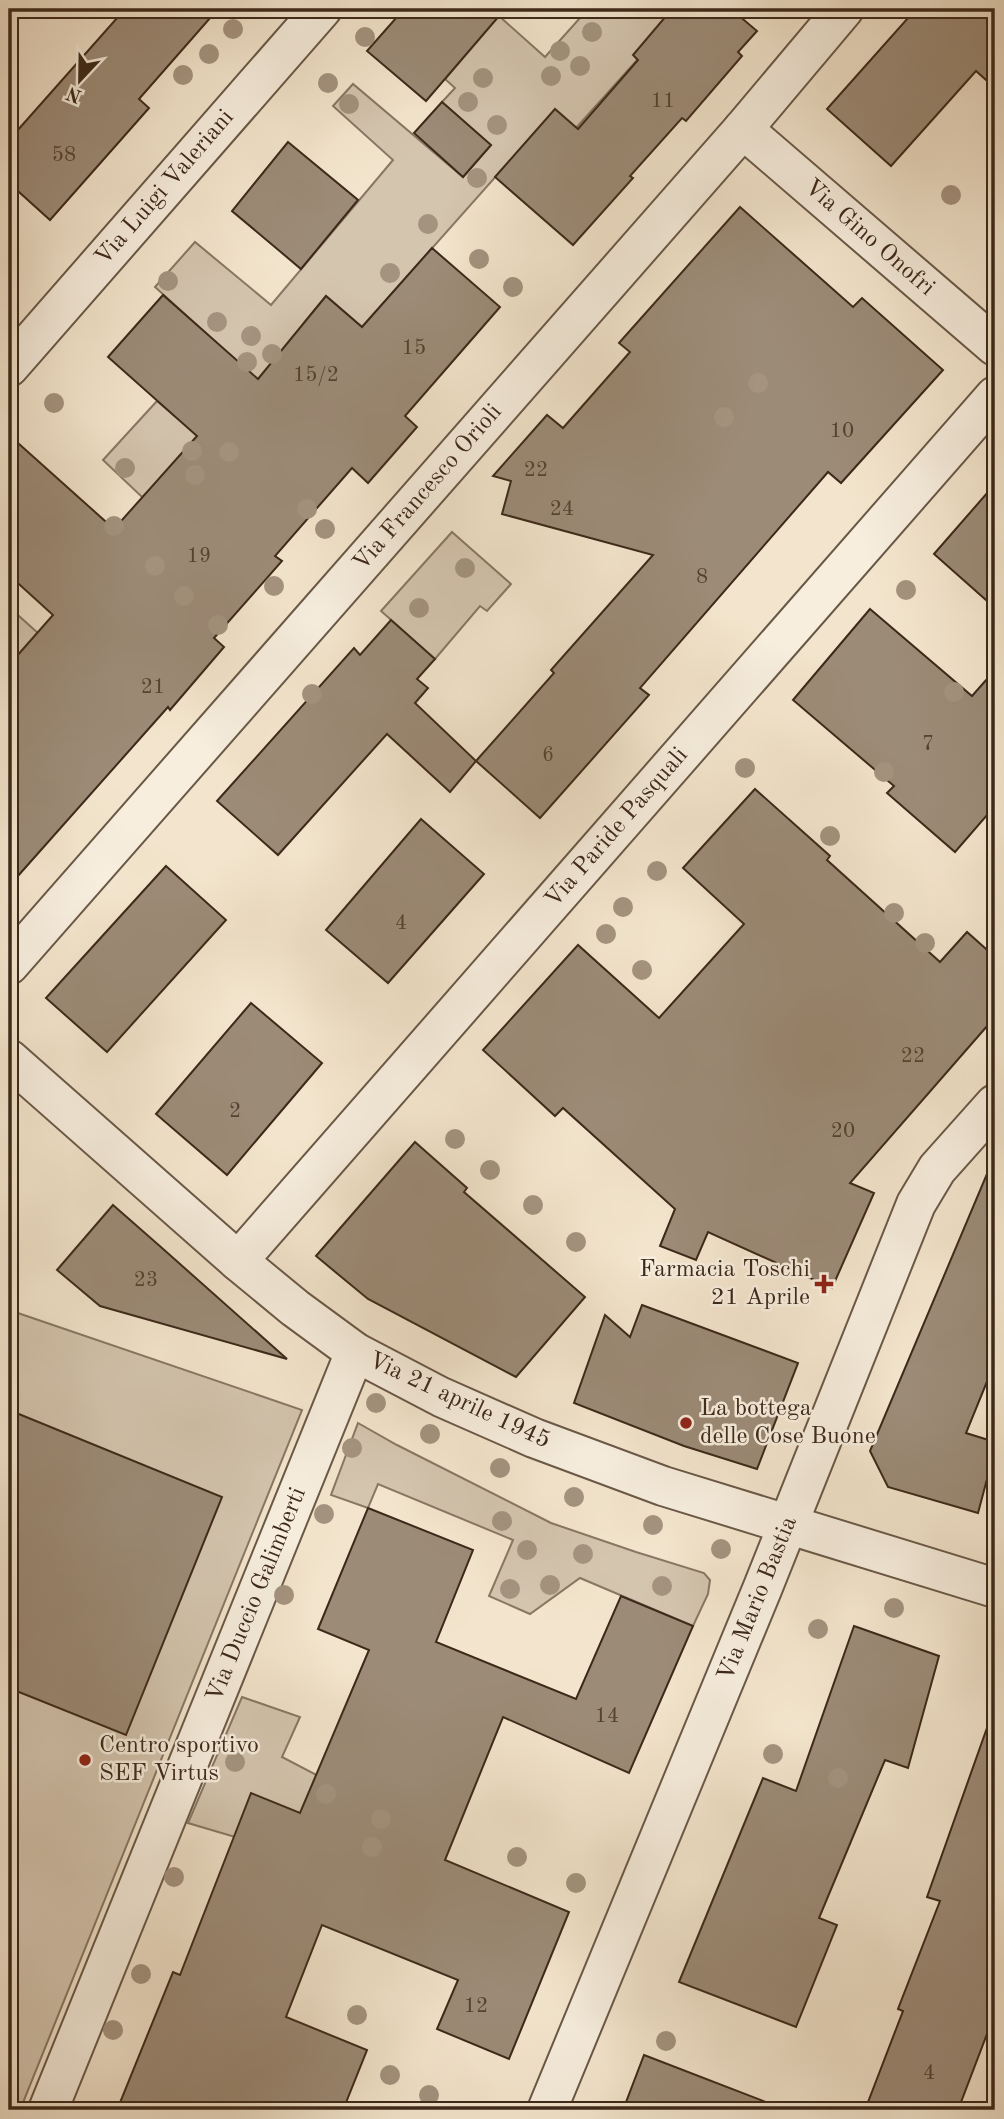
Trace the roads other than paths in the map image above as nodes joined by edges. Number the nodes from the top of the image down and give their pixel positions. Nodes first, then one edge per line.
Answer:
1 (322, 9) edge
2 (844, 9) edge
3 (743, 129) junction
4 (995, 346) edge
5 (9, 367) edge
6 (995, 396) edge
7 (9, 965) edge
8 (9, 1059) edge
9 (995, 1104) edge
10 (238, 1261) junction
11 (355, 1352) junction
12 (789, 1524) junction
13 (995, 1588) edge
14 (48, 2110) edge
15 (547, 2110) edge

1 - 5 street, Via Luigi Valeriani
2 - 3 street, Via Francesco Orioli
3 - 4 street, Via Gino Onofri
3 - 7 street, Via Francesco Orioli
6 - 10 street, Via Paride Pasquali
8 - 10 street, Via 21 aprile 1945
9 - 12 street, Via Mario Bastia
10 - 11 street, Via 21 aprile 1945
11 - 12 street, Via 21 aprile 1945
11 - 14 street, Via Duccio Galimberti
12 - 13 street, Via 21 aprile 1945
12 - 15 street, Via Mario Bastia

